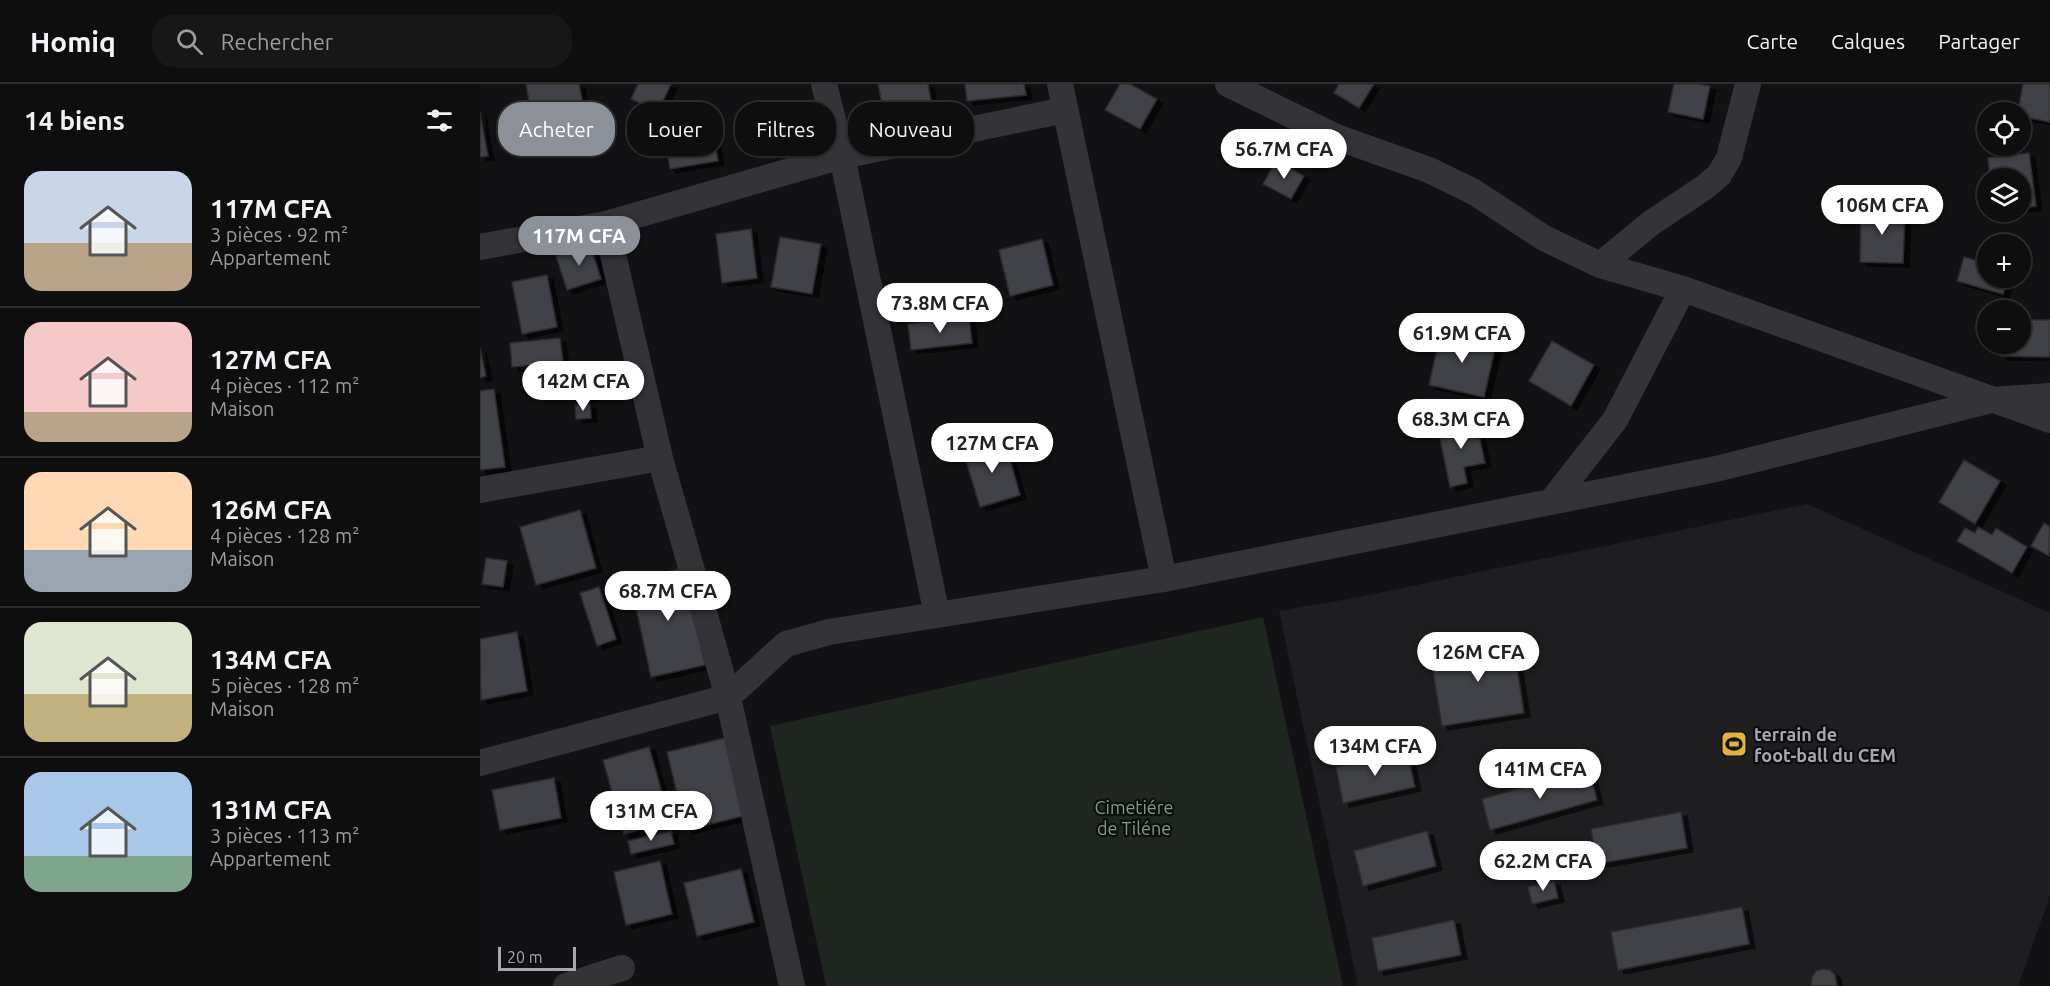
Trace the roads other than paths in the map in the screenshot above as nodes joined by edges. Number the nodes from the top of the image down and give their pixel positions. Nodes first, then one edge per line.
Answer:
1 (824, 84) edge
2 (1228, 84) edge
3 (1748, 84) edge
4 (1065, 93) edge
5 (842, 156) junction
6 (606, 224) junction
7 (480, 247) edge
8 (1600, 265) junction
9 (1683, 289) junction
10 (2050, 396) edge
11 (1992, 400) junction
12 (2050, 420) edge
13 (660, 458) junction
14 (480, 490) edge
15 (1551, 502) junction
16 (1164, 579) junction
17 (937, 615) junction
18 (728, 696) junction
19 (480, 763) edge
20 (622, 968) dead end
21 (566, 986) edge
22 (792, 986) edge

1 - 5 street
2 - 8 street
3 - 8 street
4 - 5 street
4 - 16 street
5 - 6 street
5 - 17 street
6 - 7 street
6 - 13 street
8 - 9 street
9 - 11 street
9 - 15 street
10 - 11 street
11 - 12 street
11 - 15 street
13 - 14 street
13 - 18 street
15 - 16 street
16 - 17 street
17 - 18 street
18 - 19 street
18 - 22 street
20 - 21 street

